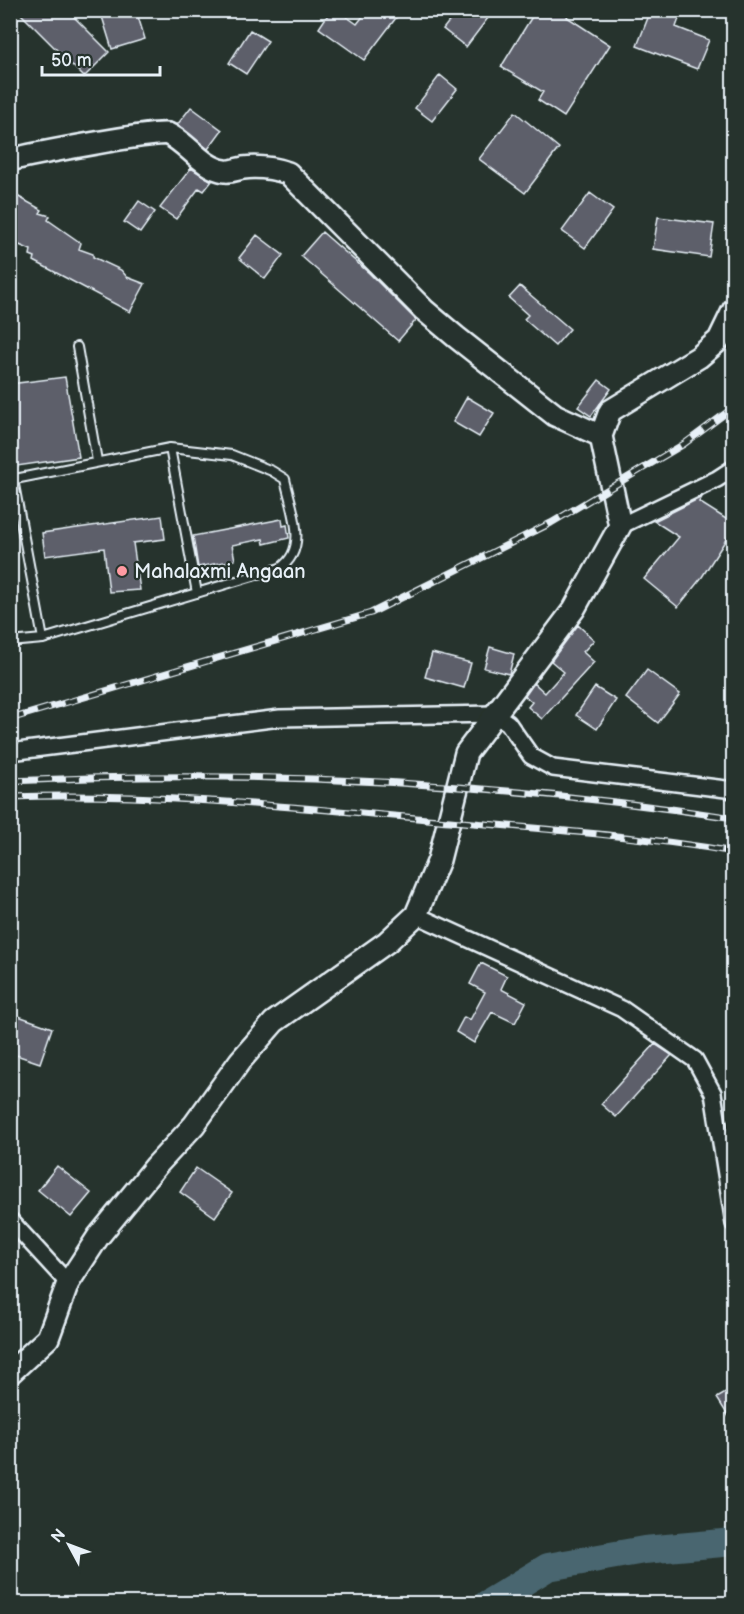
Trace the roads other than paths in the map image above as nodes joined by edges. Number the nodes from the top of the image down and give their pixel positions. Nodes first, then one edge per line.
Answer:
1 (10, 160) edge
2 (734, 309) edge
3 (77, 347) dead end
4 (601, 436) junction
5 (170, 448) junction
6 (97, 461) junction
7 (734, 468) edge
8 (12, 479) edge
9 (620, 526) junction
10 (197, 593) junction
11 (43, 639) junction
12 (10, 642) edge
13 (494, 714) junction
14 (10, 752) edge
15 (734, 790) edge
16 (416, 915) junction
17 (10, 1220) edge
18 (734, 1224) edge
19 (68, 1282) junction
20 (10, 1373) edge

1 - 4 street
2 - 4 street
3 - 6 lane
4 - 9 street
5 - 6 lane
5 - 10 lane
5 - 10 lane
6 - 8 lane
7 - 9 street
8 - 11 lane
9 - 13 street
10 - 11 lane
11 - 12 lane
13 - 14 street
13 - 15 street
13 - 16 street
16 - 18 street
16 - 19 street
17 - 19 street
19 - 20 street

